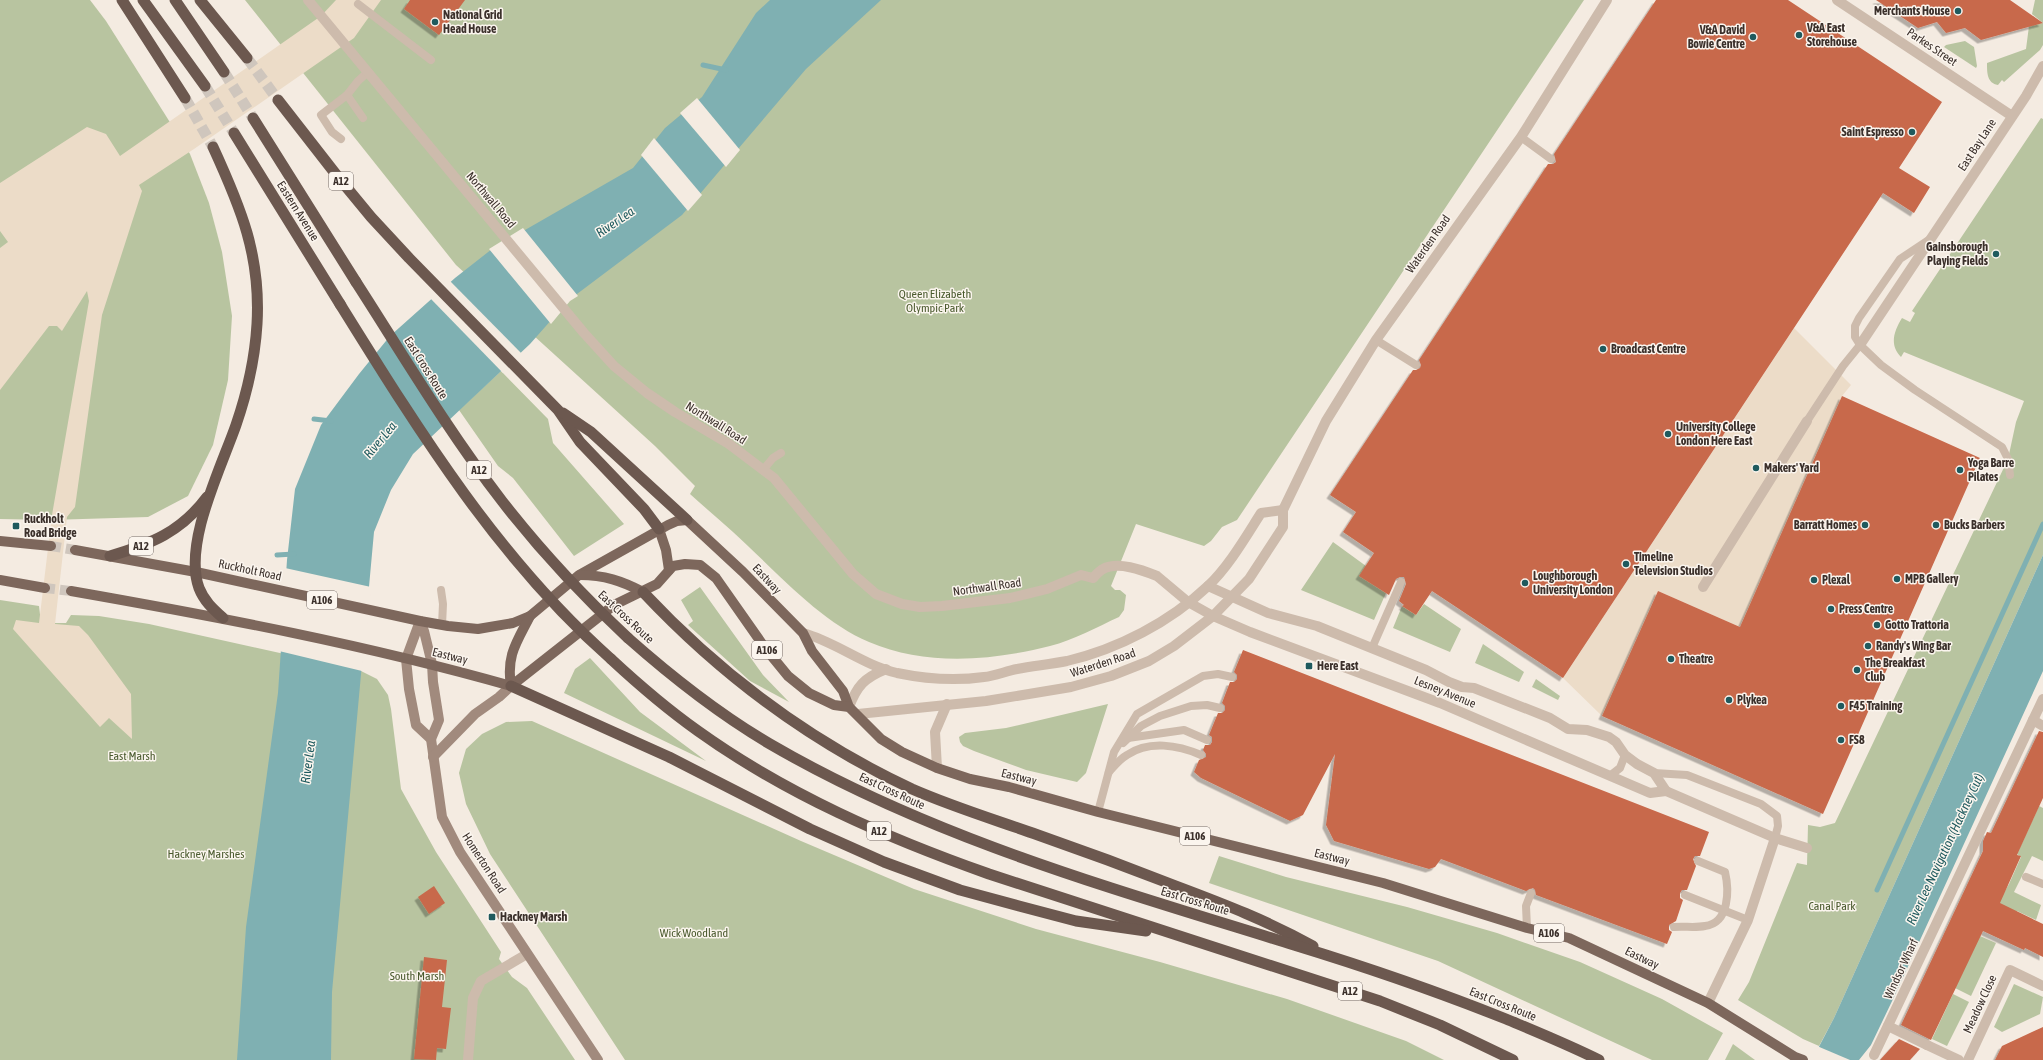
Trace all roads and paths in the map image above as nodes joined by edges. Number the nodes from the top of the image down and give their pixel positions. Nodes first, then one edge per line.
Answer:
1 (122, 0) edge
2 (143, 0) edge
3 (175, 0) edge
4 (200, 0) edge
5 (308, 0) edge
6 (1607, 0) edge
7 (1837, 0) edge
8 (358, 4) dead end
9 (247, 58) tunnel mouth
10 (431, 60) dead end
11 (2043, 66) edge
12 (224, 72) tunnel mouth
13 (368, 72) junction
14 (205, 86) tunnel mouth
15 (347, 95) junction
16 (185, 98) tunnel mouth
17 (278, 100) tunnel mouth
18 (2012, 116) junction
19 (253, 118) tunnel mouth
20 (363, 118) dead end
21 (234, 133) tunnel mouth
22 (1520, 137) junction
23 (341, 139) dead end
24 (213, 147) tunnel mouth
25 (1551, 159) dead end
26 (1932, 238) junction
27 (356, 282) joint
28 (1376, 340) junction
29 (1860, 345) junction
30 (1416, 365) dead end
31 (558, 410) junction
32 (1807, 421) joint
33 (781, 453) dead end
34 (763, 470) junction
35 (2010, 475) dead end
36 (212, 490) junction
37 (1283, 510) junction
38 (687, 520) junction
39 (659, 529) junction
40 (0, 541) edge
41 (51, 546) tunnel mouth
42 (75, 550) tunnel mouth
43 (110, 556) junction
44 (669, 570) junction
45 (196, 572) junction
46 (579, 575) junction
47 (0, 580) edge
48 (1401, 582) dead end
49 (1208, 586) junction
50 (1703, 587) dead end
51 (45, 588) tunnel mouth
52 (441, 590) dead end
53 (71, 591) tunnel mouth
54 (643, 592) junction
55 (1233, 596) junction
56 (1188, 602) junction
57 (530, 616) junction
58 (1213, 616) junction
59 (223, 618) junction
60 (420, 621) junction
61 (442, 625) junction
62 (803, 633) junction
63 (1372, 648) junction
64 (406, 660) junction
65 (432, 664) junction
66 (886, 669) junction
67 (1232, 677) dead end
68 (511, 686) junction
69 (2043, 699) edge
70 (948, 704) junction
71 (849, 707) junction
72 (1220, 708) dead end
73 (858, 714) junction
74 (2033, 720) junction
75 (2043, 726) edge
76 (1128, 738) junction
77 (431, 739) junction
78 (1207, 740) dead end
79 (1114, 752) junction
80 (1201, 755) dead end
81 (1625, 755) junction
82 (433, 757) junction
83 (937, 768) junction
84 (1108, 772) junction
85 (1654, 773) junction
86 (1611, 775) junction
87 (1666, 792) junction
88 (1098, 812) junction
89 (1775, 838) junction
90 (1807, 848) dead end
91 (1698, 861) dead end
92 (2026, 877) dead end
93 (2043, 884) edge
94 (1531, 893) dead end
95 (1685, 895) dead end
96 (1725, 909) junction
97 (1748, 920) junction
98 (1674, 927) dead end
99 (1527, 928) junction
100 (1180, 936) junction
101 (527, 954) junction
102 (1335, 958) junction
103 (2043, 986) edge
104 (1708, 1003) junction
105 (1888, 1026) junction
106 (1874, 1055) dead end
107 (1799, 1058) edge
108 (468, 1060) edge
109 (598, 1060) edge
110 (1513, 1060) edge
111 (1600, 1060) edge
112 (1959, 1060) edge
113 (1968, 1060) edge

1 - 16 highway
2 - 14 highway
3 - 12 highway
4 - 9 highway
5 - 13 street, Northwall Road
6 - 22 street, Waterden Road
7 - 18 street, Parkes Street
8 - 10 lane
11 - 18 street, East Bay Lane
13 - 15 lane
13 - 34 street, Northwall Road
15 - 20 lane
15 - 23 lane
17 - 31 highway, A12
18 - 26 street, East Bay Lane
19 - 27 highway, Eastern Avenue / A12
21 - 100 highway, Eastern Avenue / A12, bridge
22 - 25 lane
22 - 28 street, Waterden Road
24 - 36 highway, A12
26 - 29 street, East Bay Lane
26 - 29 lane, East Bay Lane
27 - 102 highway, East Cross Route / A12, bridge
28 - 30 lane
28 - 37 street, Waterden Road
29 - 32 lane
29 - 35 lane
31 - 38 highway, A12
31 - 39 highway, A12
32 - 50 street
33 - 34 lane
34 - 56 street, Northwall Road
36 - 43 highway, A12
36 - 45 highway, A12
37 - 49 street, Waterden Road
37 - 55 street, Waterden Road
38 - 39 main road, A106
38 - 62 main road, Eastway / A106
39 - 44 main road
39 - 46 main road, A106
40 - 41 main road
42 - 43 main road, Ruckholt Road / A106
43 - 45 main road, Ruckholt Road / A106
44 - 54 main road, Eastway / A106
44 - 71 main road, Eastway / A106
45 - 59 highway
45 - 60 main road, Ruckholt Road / A106
46 - 54 main road
46 - 57 main road, A106
47 - 51 main road
48 - 63 lane
49 - 55 street
49 - 56 street, Waterden Road
52 - 61 lane
53 - 59 main road
54 - 68 main road, Eastway / A106
54 - 102 highway, A12
55 - 58 street, Waterden Road
55 - 63 street, Lesney Avenue
56 - 58 street, Northwall Road
56 - 66 street, Waterden Road
57 - 61 main road, A106
57 - 68 main road, A106
58 - 70 street, Waterden Road
58 - 86 street, Lesney Avenue
59 - 64 main road
60 - 61 main road, A106
60 - 64 main road
60 - 65 main road
62 - 66 street, Waterden Road
62 - 71 main road, Eastway / A106
63 - 81 street, Lesney Avenue
64 - 65 main road, Eastway
64 - 77 main road
65 - 68 main road, Eastway
65 - 77 main road
66 - 71 street
67 - 79 lane
68 - 82 main road
68 - 100 highway, A12
69 - 74 street, Windsor Wharf
70 - 73 street, Waterden Road
70 - 83 street
71 - 73 main road, Eastway / A106
72 - 76 lane
73 - 83 main road, Eastway / A106
74 - 75 street
74 - 105 street, Windsor Wharf
76 - 78 lane
76 - 79 lane
77 - 82 main road, Homerton Road
79 - 84 lane
80 - 84 lane
81 - 85 street, Lesney Avenue
81 - 86 lane
82 - 101 main road, Homerton Road
83 - 88 main road, Eastway / A106
84 - 88 lane
85 - 87 street, Lesney Avenue
85 - 89 lane, Lesney Avenue
86 - 87 street, Lesney Avenue
87 - 89 street, Lesney Avenue
88 - 99 main road, Eastway / A106
89 - 90 street, Lesney Avenue
89 - 97 street
91 - 96 lane
92 - 93 lane
94 - 99 lane
95 - 96 lane
96 - 97 lane
96 - 98 lane
97 - 104 street
99 - 104 main road, Eastway / A106
100 - 110 highway, A12
101 - 108 street
101 - 109 main road, Homerton Road
102 - 111 highway, East Cross Route / A12
103 - 113 street, Meadow Close
104 - 107 main road, Eastway / A106
105 - 106 street, Windsor Wharf
105 - 112 street

